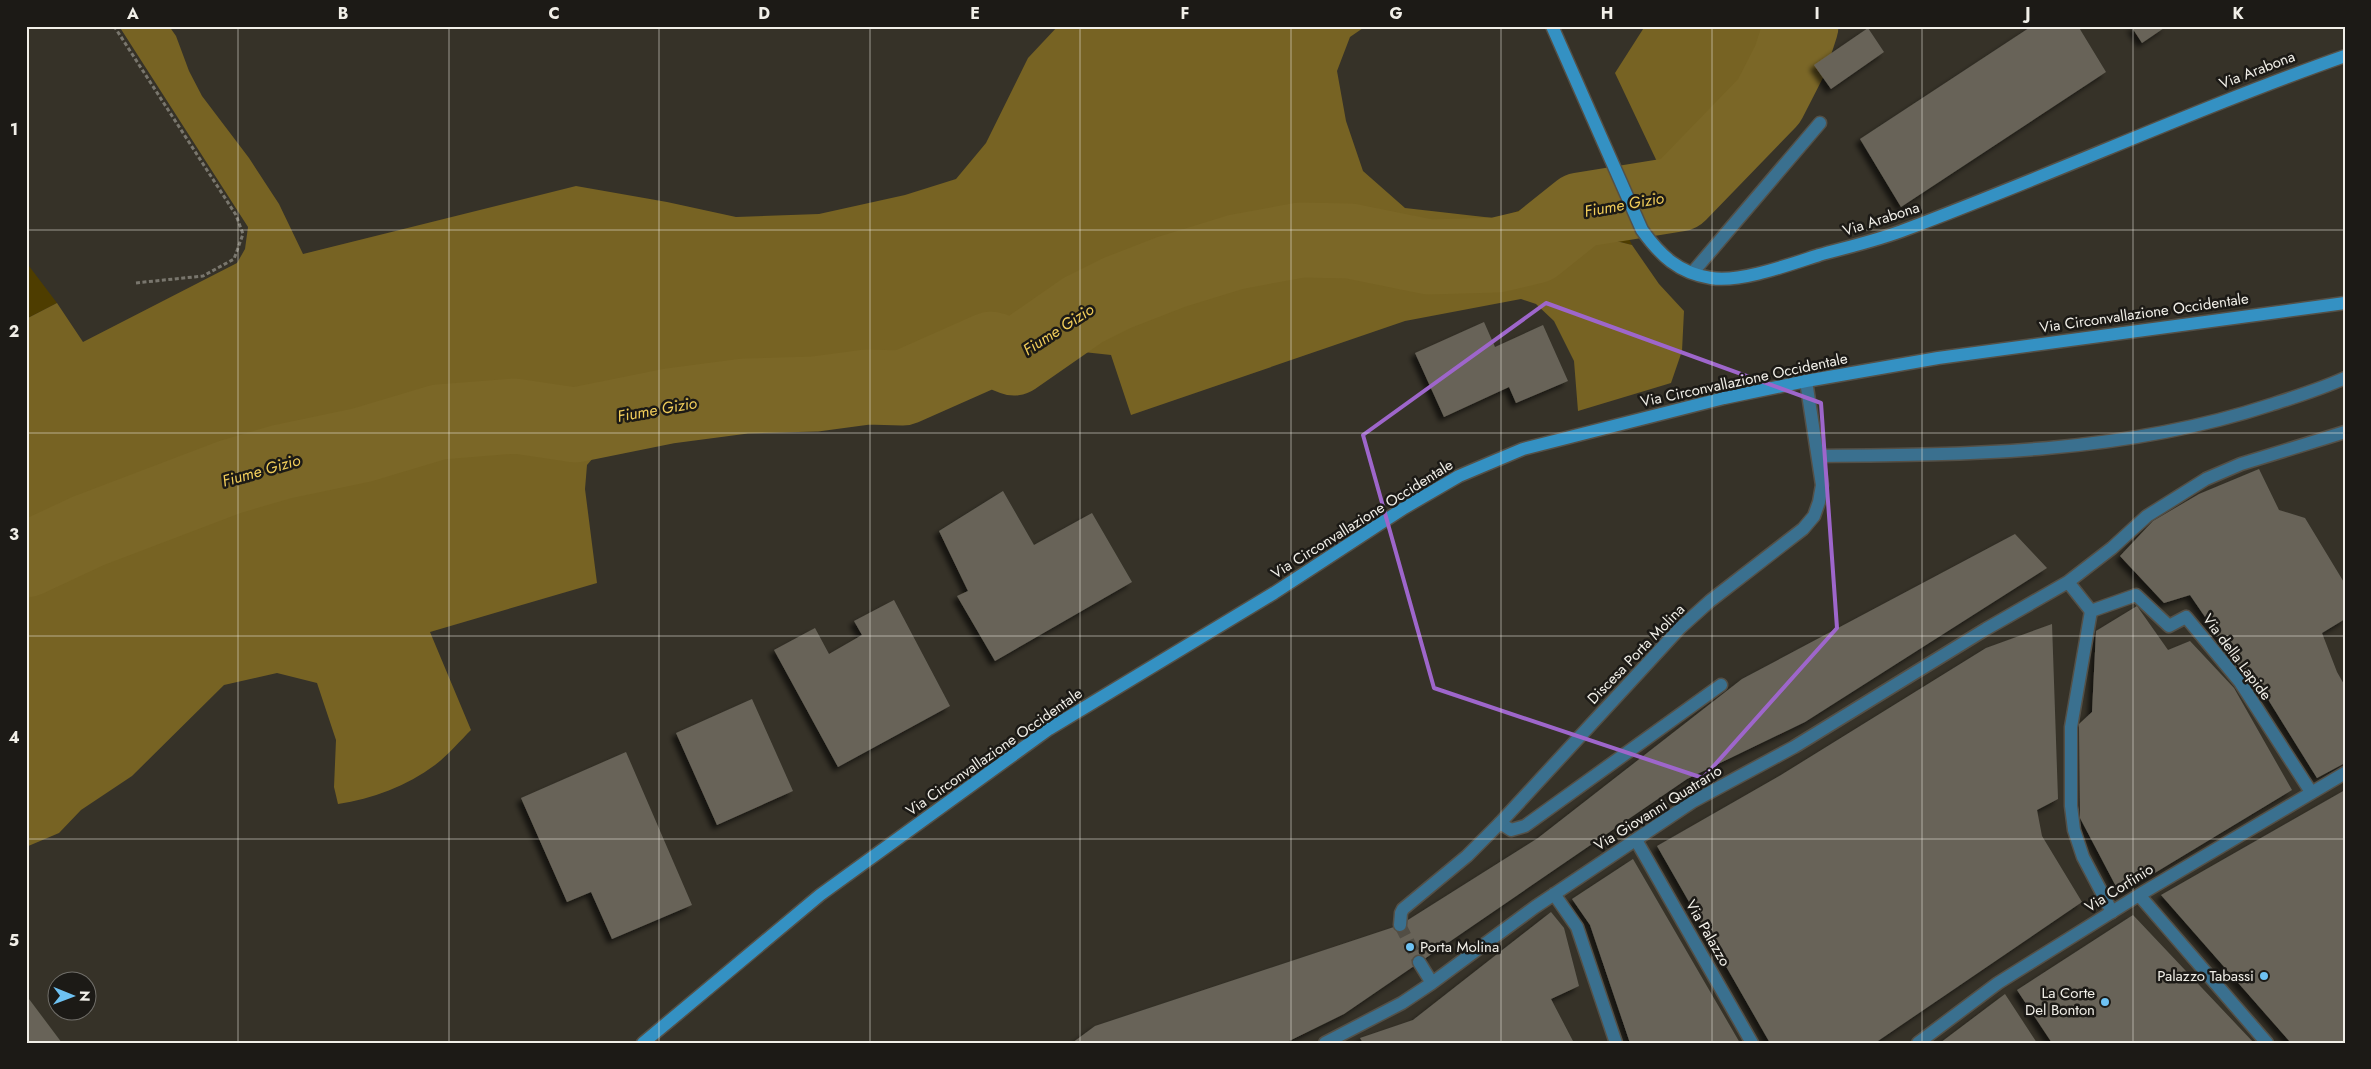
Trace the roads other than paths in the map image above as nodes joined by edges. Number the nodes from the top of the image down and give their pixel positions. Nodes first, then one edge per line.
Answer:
1 (1552, 26) edge
2 (2345, 56) edge
3 (1820, 123) dead end
4 (1693, 272) junction
5 (2345, 303) edge
6 (2345, 378) edge
7 (1806, 381) junction
8 (2345, 432) edge
9 (1819, 456) junction
10 (2068, 582) junction
11 (2091, 611) junction
12 (1722, 686) dead end
13 (2345, 773) edge
14 (2311, 792) junction
15 (1500, 823) junction
16 (1636, 840) junction
17 (1554, 894) junction
18 (2139, 895) junction
19 (2112, 912) junction
20 (1400, 925) dead end
21 (1419, 962) tunnel mouth
22 (1432, 983) junction
23 (1347, 1038) edge
24 (643, 1043) edge
25 (1325, 1043) edge
26 (1616, 1043) edge
27 (1752, 1043) edge
28 (1918, 1043) edge
29 (2268, 1043) edge

1 - 4 main road, Via Arabona
2 - 4 main road, Via Arabona
3 - 4 street
5 - 7 main road, Via Circonvallazione Occidentale
6 - 9 street
7 - 9 street, Discesa Porta Molina
7 - 24 main road, Via Circonvallazione Occidentale
8 - 10 street, Via Giovanni Quatrario
9 - 15 street, Discesa Porta Molina
10 - 11 street
10 - 16 street, Via Giovanni Quatrario
11 - 14 street, Via della Lapide
11 - 19 street
12 - 15 street
13 - 14 street, Via Corfinio
14 - 18 street, Via Corfinio
15 - 20 street, Discesa Porta Molina
16 - 17 street, Via Giovanni Quatrario
16 - 27 street, Via Palazzo
17 - 22 street, Via Giovanni Quatrario
17 - 26 street
18 - 19 street, Via Corfinio
18 - 29 street
19 - 28 street, Via Corfinio
21 - 22 street
22 - 23 street, Via Giovanni Quatrario
23 - 25 street, Via Giovanni Quatrario

